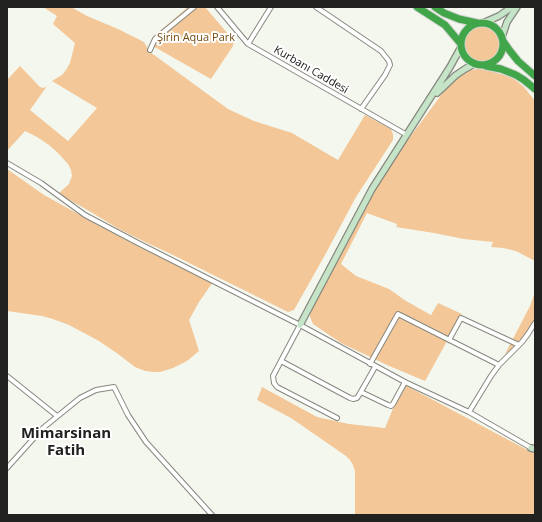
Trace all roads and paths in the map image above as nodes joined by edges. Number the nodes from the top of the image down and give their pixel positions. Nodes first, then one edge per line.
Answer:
1 (194, 7) edge
2 (217, 7) edge
3 (271, 7) edge
4 (316, 7) edge
5 (417, 7) edge
6 (435, 7) edge
7 (512, 7) edge
8 (517, 7) edge
9 (481, 23) junction
10 (503, 39) junction
11 (248, 44) junction
12 (461, 46) junction
13 (150, 50) dead end
14 (478, 65) junction
15 (535, 76) edge
16 (535, 89) edge
17 (429, 100) junction
18 (361, 109) junction
19 (407, 135) junction
20 (7, 163) edge
21 (535, 323) edge
22 (300, 325) junction
23 (449, 340) junction
24 (519, 345) junction
25 (281, 361) junction
26 (370, 364) junction
27 (499, 365) junction
28 (375, 367) junction
29 (7, 376) edge
30 (405, 382) junction
31 (361, 392) junction
32 (468, 412) junction
33 (57, 416) junction
34 (338, 418) dead end
35 (534, 449) edge
36 (7, 468) edge
37 (212, 515) edge

1 - 13 street
2 - 11 street, Kurbanı Caddesi
3 - 11 street
4 - 18 street
5 - 12 highway
6 - 9 highway
7 - 9 street
8 - 10 street
9 - 10 highway
9 - 12 highway
10 - 14 highway
10 - 15 highway
11 - 18 street, Kurbanı Caddesi
12 - 14 highway
12 - 17 street
14 - 16 highway
14 - 17 street
17 - 19 street
18 - 19 street, Kurbanı Caddesi
19 - 22 street
20 - 22 street
21 - 24 street
22 - 25 street
22 - 26 street
23 - 24 street
23 - 26 street
23 - 27 street
24 - 27 street
25 - 31 street
25 - 34 street
26 - 28 street
27 - 32 street
28 - 30 street
28 - 31 street
29 - 33 street
30 - 31 street
30 - 32 street
32 - 35 street
33 - 36 street
33 - 37 street

